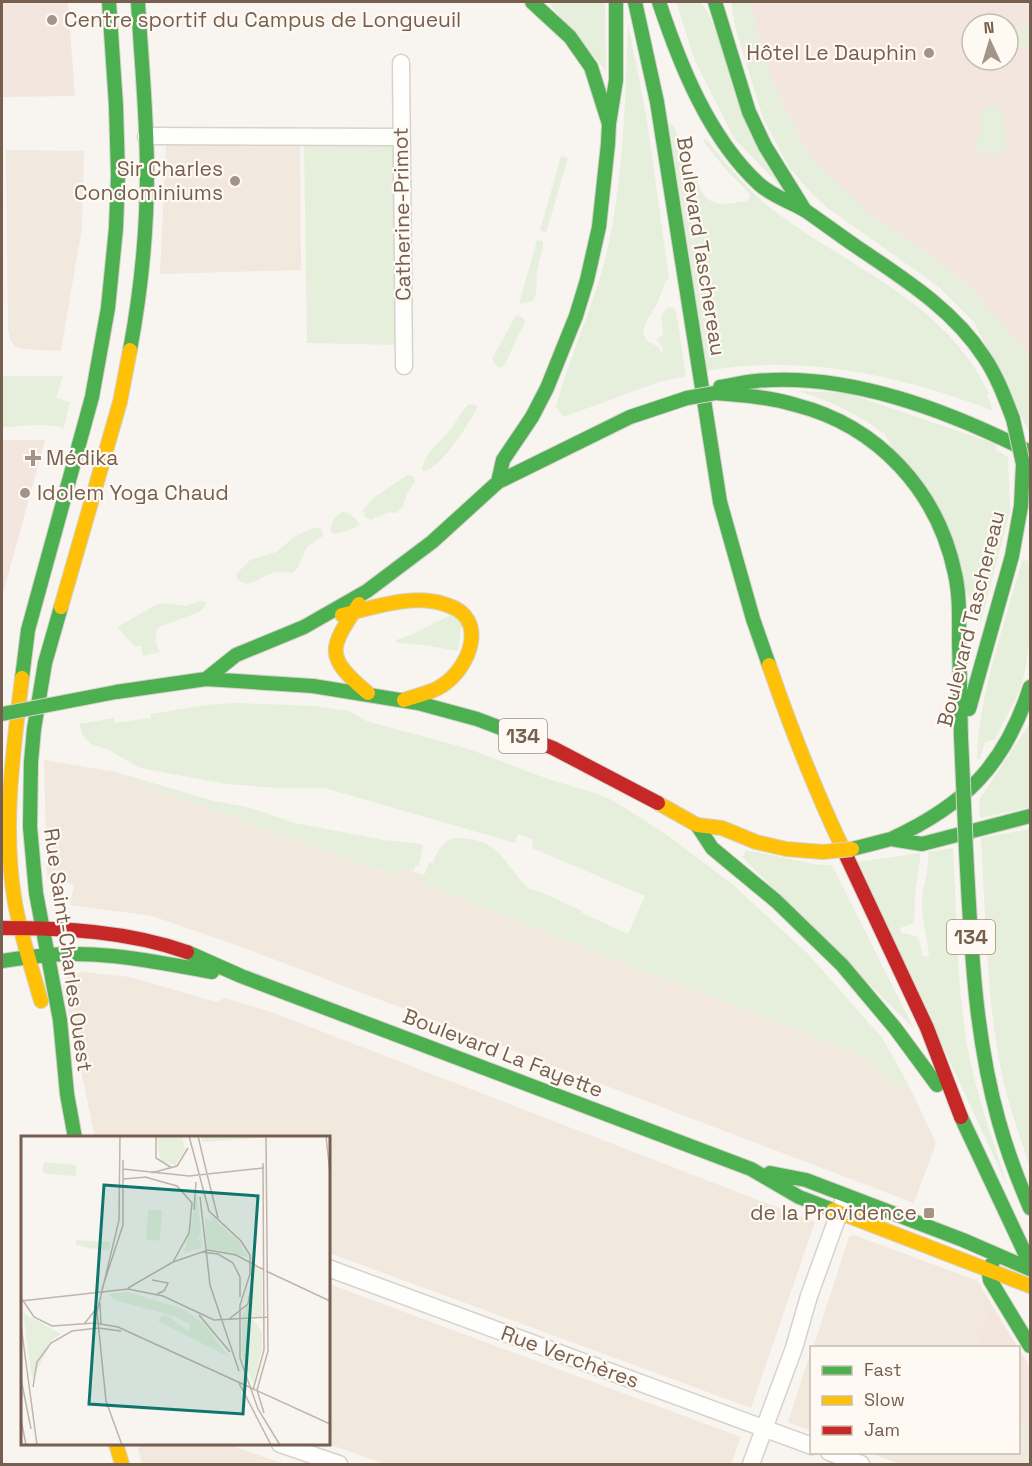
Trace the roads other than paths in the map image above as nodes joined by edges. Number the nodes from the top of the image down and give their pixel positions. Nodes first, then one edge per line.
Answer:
1 (109, 2) edge
2 (138, 2) edge
3 (532, 2) edge
4 (616, 2) edge
5 (634, 2) edge
6 (659, 2) edge
7 (716, 2) edge
8 (401, 63) dead end
9 (609, 124) junction
10 (146, 136) junction
11 (401, 137) junction
12 (804, 209) junction
13 (405, 366) dead end
14 (715, 391) junction
15 (1028, 455) edge
16 (498, 482) junction
17 (1030, 512) edge
18 (367, 591) junction
19 (353, 612) junction
20 (318, 620) junction
21 (206, 679) junction
22 (1030, 687) edge
23 (368, 693) junction
24 (404, 700) junction
25 (2, 714) edge
26 (961, 736) junction
27 (1030, 816) edge
28 (697, 825) junction
29 (5, 828) edge
30 (891, 839) junction
31 (2, 928) edge
32 (41, 928) junction
33 (20, 929) junction
34 (46, 954) junction
35 (29, 957) junction
36 (2, 961) edge
37 (241, 976) junction
38 (44, 1018) dead end
39 (48, 1037) dead end
40 (66, 1090) junction
41 (966, 1130) junction
42 (75, 1136) edge
43 (751, 1169) junction
44 (846, 1196) junction
45 (1030, 1208) edge
46 (839, 1213) junction
47 (996, 1255) junction
48 (1030, 1264) edge
49 (330, 1269) edge
50 (1030, 1269) edge
51 (990, 1270) junction
52 (1030, 1286) edge
53 (1030, 1346) edge
54 (765, 1429) junction
55 (117, 1445) edge
56 (286, 1445) edge
57 (810, 1445) edge
58 (834, 1454) edge
59 (122, 1464) edge
60 (339, 1464) edge
61 (751, 1464) edge
62 (861, 1464) edge

1 - 29 main road, Rue Saint-Charles Ouest
2 - 10 main road, Rue Saint-Charles Ouest
3 - 9 main road
4 - 9 main road
5 - 41 main road, Boulevard Taschereau
6 - 12 main road, Boulevard Taschereau
7 - 12 main road
8 - 11 street, Catherine-Primot
9 - 16 main road
10 - 11 street
10 - 32 main road, Rue Saint-Charles Ouest
11 - 13 street, Catherine-Primot
12 - 15 main road, Boulevard Taschereau, bridge
14 - 15 main road
14 - 16 main road, bridge
14 - 26 main road
15 - 17 main road
15 - 26 main road, Boulevard Taschereau
16 - 18 main road
18 - 19 main road
18 - 20 main road
19 - 20 main road
19 - 23 main road
19 - 24 main road
20 - 21 main road
21 - 23 main road, 134
21 - 25 main road, 134, bridge
22 - 30 main road
23 - 24 main road, 134
24 - 28 main road, 134
26 - 45 main road, Boulevard Taschereau / 134, bridge
27 - 30 main road
28 - 30 main road, bridge
28 - 41 main road
29 - 33 main road, Rue Saint-Charles Ouest
31 - 33 main road, Boulevard La Fayette
32 - 33 main road, Boulevard La Fayette
32 - 34 main road, Rue Saint-Charles Ouest
32 - 37 main road, Boulevard La Fayette
33 - 35 main road, Rue Saint-Charles Ouest
34 - 35 main road, Boulevard La Fayette
34 - 37 main road, Boulevard La Fayette
34 - 40 main road, Rue Saint-Charles Ouest
35 - 36 main road, Boulevard La Fayette
35 - 38 main road, Rue Saint-Charles Ouest
37 - 43 main road, Boulevard La Fayette
39 - 40 main road, Rue Saint-Charles Ouest
40 - 42 main road, Rue Saint-Charles Ouest
41 - 48 main road, Boulevard Taschereau
43 - 44 main road, Boulevard La Fayette
43 - 46 main road, Boulevard La Fayette
44 - 46 street
44 - 47 main road, Boulevard La Fayette
46 - 51 main road, Boulevard La Fayette
46 - 54 street
47 - 50 main road, Boulevard La Fayette
47 - 51 main road
49 - 54 street, Rue Verchères
51 - 52 main road, Boulevard La Fayette
51 - 53 main road
54 - 57 street, Rue Verchères
54 - 61 street
55 - 59 main road
56 - 60 street
58 - 62 street

